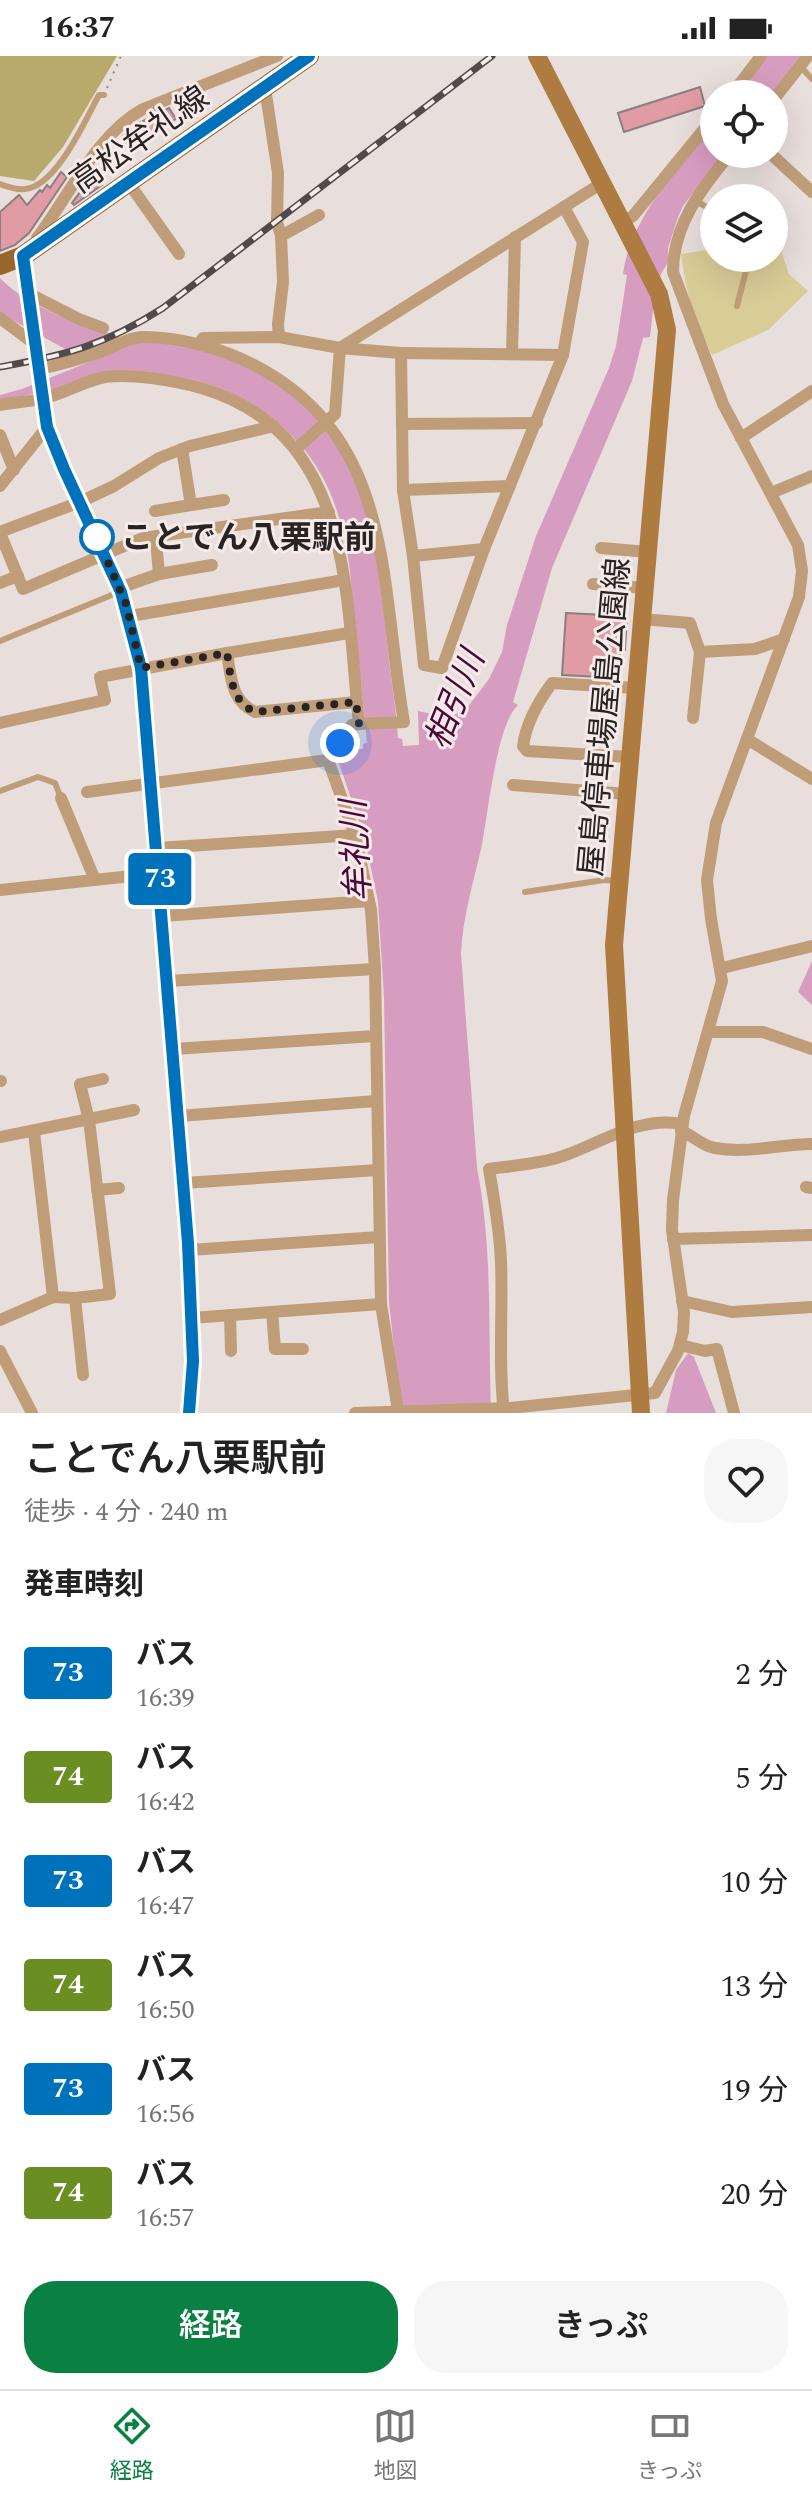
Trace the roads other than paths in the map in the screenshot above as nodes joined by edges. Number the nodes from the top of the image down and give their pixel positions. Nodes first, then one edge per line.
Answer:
1 (309, 56) edge
2 (537, 56) edge
3 (761, 56) edge
4 (284, 60) edge
5 (804, 61) edge
6 (812, 79) edge
7 (743, 80) edge
8 (788, 81) edge
9 (265, 88) junction
10 (104, 95) road end
11 (700, 134) edge
12 (719, 168) edge
13 (786, 168) edge
14 (128, 182) junction
15 (602, 183) junction
16 (0, 184) edge
17 (812, 192) edge
18 (694, 200) junction
19 (700, 203) edge
20 (564, 207) junction
21 (319, 215) dead end
22 (625, 228) junction
23 (281, 236) junction
24 (515, 237) junction
25 (30, 251) junction
26 (179, 254) dead end
27 (1, 264) edge
28 (746, 272) edge
29 (28, 293) junction
30 (684, 302) junction
31 (663, 306) junction
32 (737, 306) dead end
33 (0, 318) edge
34 (103, 328) dead end
35 (279, 337) junction
36 (36, 345) junction
37 (199, 345) junction
38 (340, 348) junction
39 (401, 353) junction
40 (512, 354) junction
41 (563, 355) junction
42 (39, 369) junction
43 (812, 391) edge
44 (42, 395) junction
45 (0, 405) edge
46 (328, 421) junction
47 (537, 423) junction
48 (402, 424) junction
49 (274, 426) junction
50 (47, 427) junction
51 (0, 435) edge
52 (741, 438) junction
53 (182, 449) junction
54 (296, 449) junction
55 (14, 470) junction
56 (812, 476) edge
57 (0, 486) edge
58 (510, 486) junction
59 (403, 490) junction
60 (771, 493) junction
61 (224, 500) dead end
62 (80, 502) junction
63 (191, 505) junction
64 (155, 511) dead end
65 (329, 512) junction
66 (0, 532) edge
67 (157, 536) junction
68 (601, 548) dead end
69 (484, 549) junction
70 (648, 552) junction
71 (105, 554) junction
72 (413, 556) junction
73 (212, 565) dead end
74 (807, 573) edge
75 (159, 574) junction
76 (18, 576) junction
77 (344, 580) junction
78 (0, 583) edge
79 (593, 584) dead end
80 (645, 588) junction
81 (120, 590) junction
82 (130, 616) junction
83 (642, 619) junction
84 (349, 633) junction
85 (784, 639) junction
86 (0, 641) edge
87 (700, 652) junction
88 (227, 653) junction
89 (141, 668) junction
90 (636, 688) junction
91 (356, 702) junction
92 (693, 718) dead end
93 (0, 723) edge
94 (359, 724) junction
95 (747, 739) junction
96 (630, 757) junction
97 (328, 760) junction
98 (812, 779) edge
99 (152, 783) junction
100 (513, 785) dead end
101 (0, 791) edge
102 (87, 792) dead end
103 (627, 794) junction
104 (61, 798) joint
105 (355, 835) junction
106 (158, 848) junction
107 (160, 873) junction
108 (95, 880) junction
109 (619, 882) junction
110 (0, 890) edge
111 (525, 892) dead end
112 (369, 901) junction
113 (163, 916) junction
114 (812, 946) edge
115 (722, 968) junction
116 (375, 969) junction
117 (168, 981) junction
118 (708, 1032) junction
119 (375, 1036) junction
120 (173, 1049) junction
121 (812, 1049) edge
122 (103, 1079) dead end
123 (376, 1101) junction
124 (134, 1110) dead end
125 (179, 1116) junction
126 (89, 1120) junction
127 (681, 1128) junction
128 (624, 1131) junction
129 (34, 1132) junction
130 (0, 1137) edge
131 (812, 1144) edge
132 (378, 1170) junction
133 (184, 1183) junction
134 (119, 1188) dead end
135 (97, 1190) junction
136 (812, 1235) edge
137 (379, 1237) junction
138 (673, 1239) junction
139 (189, 1250) junction
140 (53, 1297) junction
141 (75, 1298) junction
142 (682, 1301) junction
143 (381, 1304) junction
144 (812, 1307) edge
145 (272, 1312) junction
146 (230, 1315) junction
147 (191, 1318) junction
148 (0, 1320) edge
149 (680, 1345) junction
150 (303, 1349) dead end
151 (0, 1351) edge
152 (231, 1351) dead end
153 (83, 1375) dead end
154 (641, 1404) edge
155 (500, 1409) edge
156 (400, 1411) edge
157 (32, 1413) edge
158 (189, 1413) edge
159 (355, 1413) edge
160 (734, 1413) edge

1 - 4 main road, 高松牟礼線
2 - 15 main road, 屋島停車場屋島公園線
3 - 7 street
4 - 9 main road, 高松牟礼線
4 - 25 street
5 - 6 lane
5 - 8 street
9 - 14 main road, 高松牟礼線
9 - 23 street
10 - 16 lane
11 - 22 street
12 - 18 street
13 - 17 street
14 - 25 main road, 高松牟礼線
14 - 26 street
15 - 20 street
15 - 22 main road, 屋島停車場屋島公園線
18 - 19 lane
18 - 30 street
20 - 24 street
20 - 41 street
21 - 23 street
22 - 31 main road, 屋島停車場屋島公園線
23 - 35 street
24 - 38 street
24 - 40 street
25 - 27 main road, 高松牟礼線
25 - 29 street
28 - 32 lane
29 - 34 street
29 - 36 street
30 - 31 street
30 - 52 street
31 - 70 main road, 屋島停車場屋島公園線
33 - 36 street
35 - 37 street
35 - 38 street
36 - 42 street
37 - 42 street
37 - 46 street
38 - 39 street
38 - 46 street
39 - 40 street
39 - 48 street
40 - 41 street
41 - 47 street
42 - 44 street
43 - 52 street
44 - 45 street
44 - 49 street
44 - 50 street
46 - 54 street
46 - 94 street
47 - 48 street
47 - 58 street
48 - 59 street
49 - 53 street
49 - 54 street
50 - 55 street
50 - 62 street
51 - 55 street
52 - 60 street
53 - 62 street
53 - 63 street
54 - 65 street
55 - 57 street
56 - 60 street
58 - 59 street
58 - 69 street
59 - 72 street
60 - 74 street
61 - 63 street
62 - 66 street
62 - 71 street
63 - 64 street
65 - 67 street
65 - 77 street
66 - 76 street
67 - 71 street
67 - 75 street
68 - 70 street
69 - 72 street
69 - 72 street
70 - 80 main road, 屋島停車場屋島公園線
71 - 76 street
71 - 81 street
73 - 75 street
74 - 85 street
75 - 81 street
76 - 78 street
77 - 82 street
77 - 84 street
79 - 80 street
80 - 83 main road, 屋島停車場屋島公園線
81 - 82 street
81 - 86 lane
82 - 89 street
83 - 87 street
83 - 90 main road, 屋島停車場屋島公園線
84 - 88 street
84 - 91 street
85 - 87 street
85 - 95 street
87 - 92 street
88 - 89 street
88 - 91 street
89 - 93 street
89 - 99 street
90 - 96 main road, 屋島停車場屋島公園線
90 - 96 street
91 - 94 street
94 - 97 street
95 - 98 street
95 - 115 street
96 - 103 main road, 屋島停車場屋島公園線
97 - 99 street
97 - 105 street
99 - 102 street
99 - 106 street
100 - 103 street
101 - 104 lane
103 - 109 main road, 屋島停車場屋島公園線
104 - 108 street
105 - 106 street
105 - 112 street
106 - 107 street
107 - 108 street
107 - 113 street
108 - 110 street
109 - 111 lane
109 - 128 main road, 屋島停車場屋島公園線
112 - 113 street
112 - 116 street
113 - 117 street
114 - 115 street
115 - 118 street
116 - 117 street
116 - 119 street
117 - 120 street
118 - 121 street
118 - 127 street
119 - 120 street
119 - 123 street
120 - 125 street
122 - 126 street
123 - 125 street
123 - 132 street
124 - 126 street
125 - 133 street
126 - 129 street
126 - 135 street
127 - 128 street
127 - 131 street
127 - 138 street
128 - 154 main road, 屋島停車場屋島公園線
128 - 155 street
129 - 130 street
129 - 140 street
132 - 133 street
132 - 137 street
133 - 139 street
134 - 135 street
135 - 141 street
136 - 138 street
137 - 139 street
137 - 143 street
138 - 142 street
139 - 147 street
140 - 141 street
140 - 148 street
141 - 153 street
142 - 144 street
142 - 149 street
143 - 145 street
143 - 156 street
145 - 146 street
145 - 150 street
146 - 147 street
146 - 152 street
147 - 158 street
149 - 154 street
149 - 160 street
151 - 157 street
154 - 155 street
155 - 156 street
156 - 159 street

